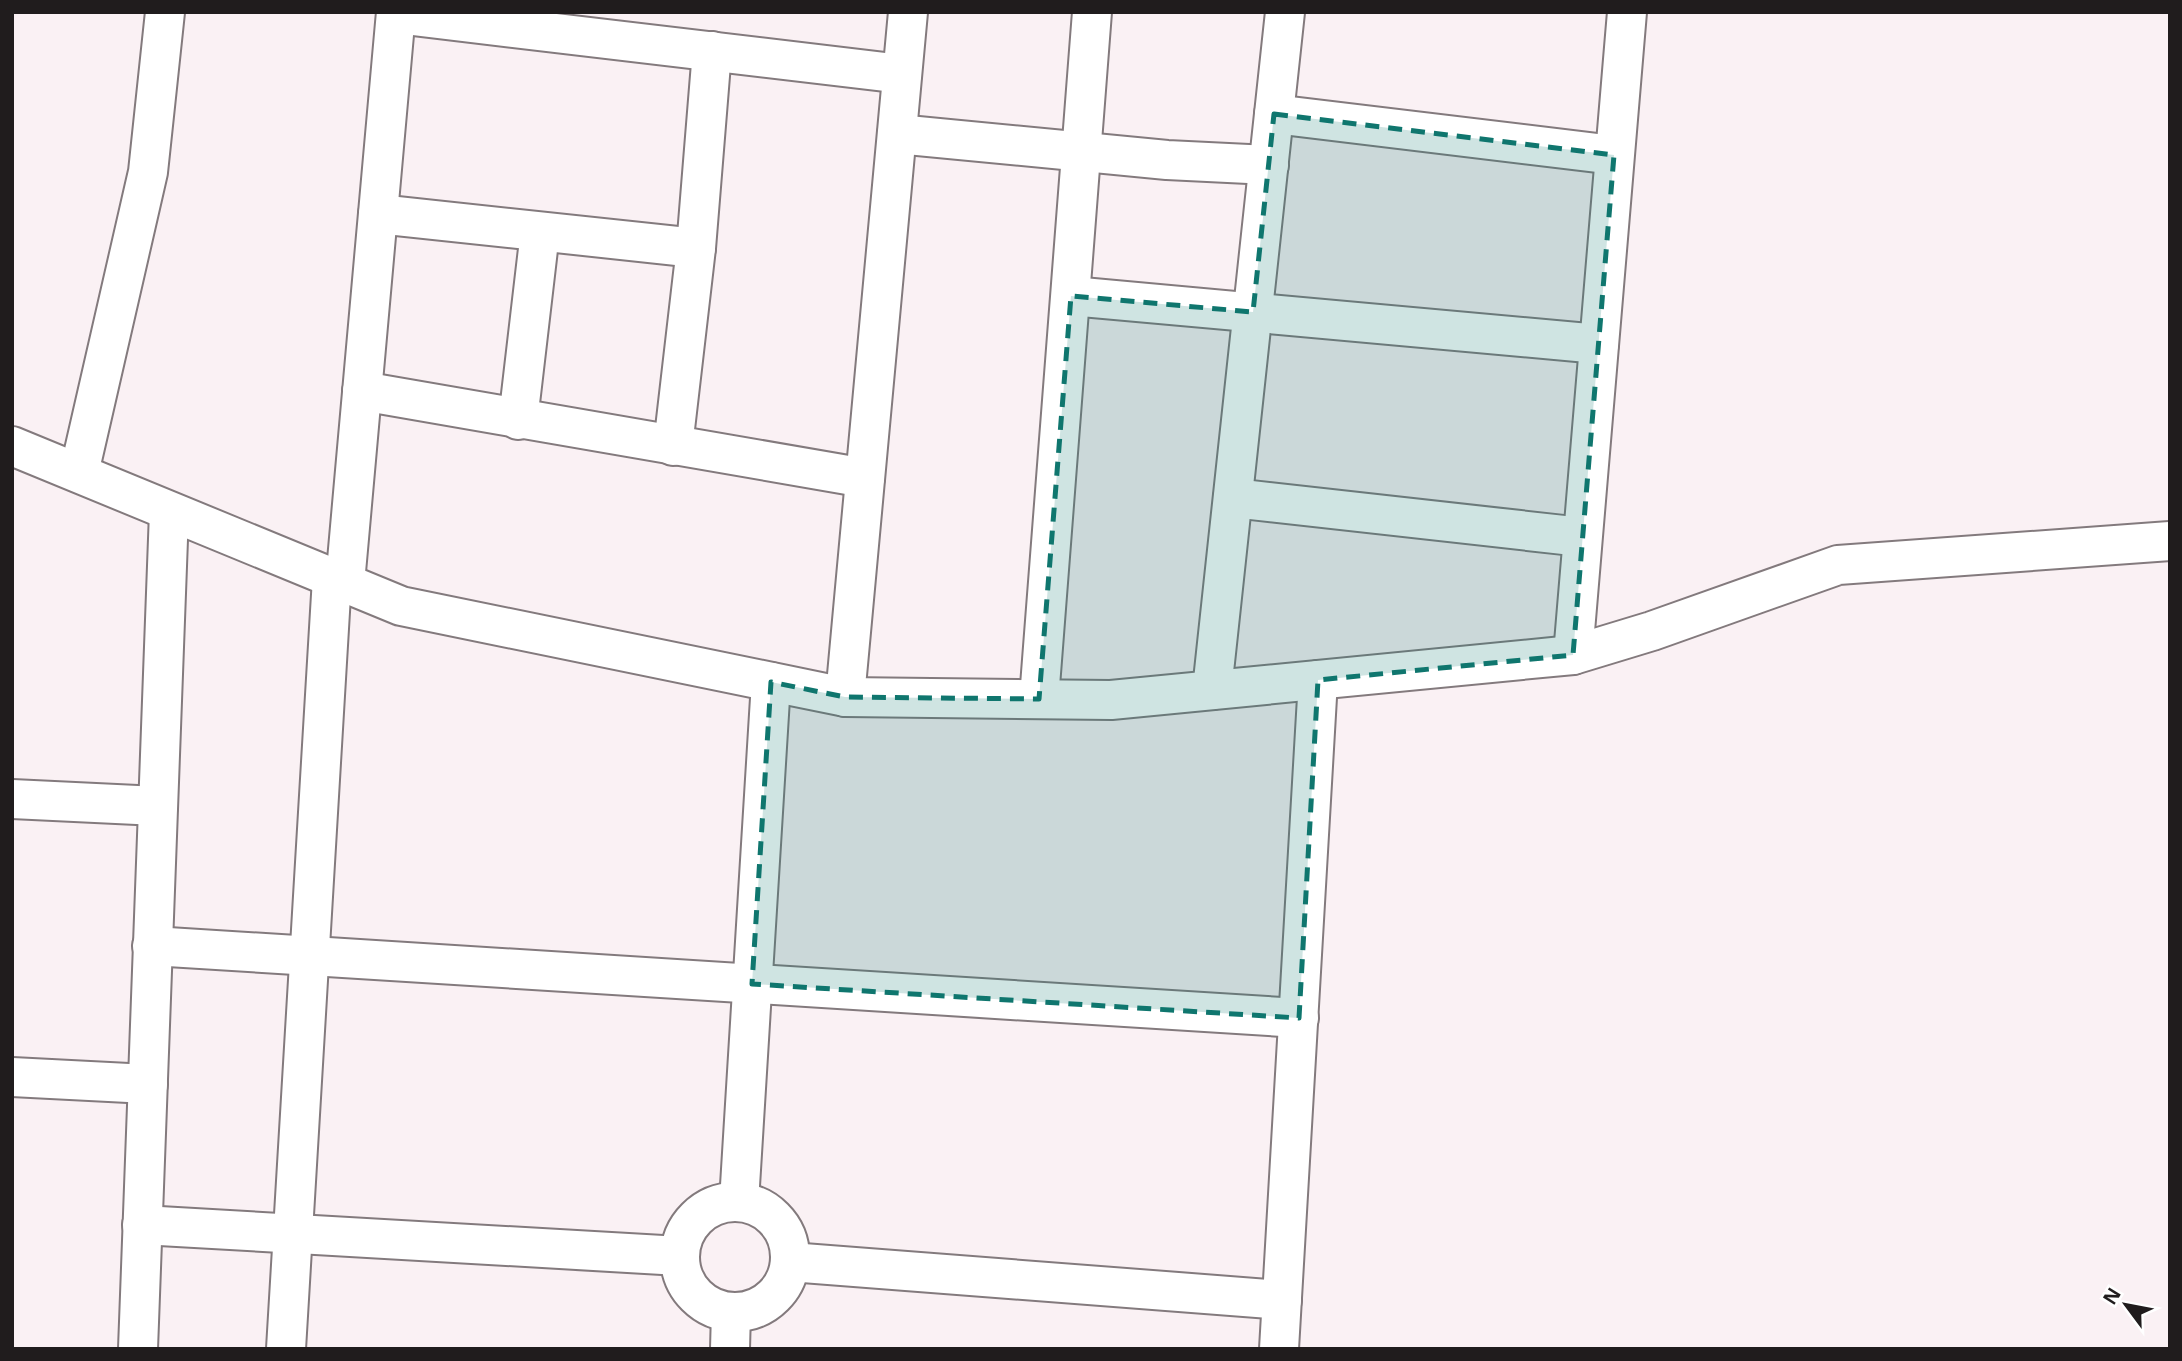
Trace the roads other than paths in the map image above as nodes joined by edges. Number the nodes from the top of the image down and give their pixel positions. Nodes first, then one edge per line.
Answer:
1 (165, 12) edge
2 (908, 12) edge
3 (1092, 12) edge
4 (1284, 12) edge
5 (1627, 12) edge
6 (396, 13) edge
7 (712, 51) junction
8 (902, 74) junction
9 (1274, 114) junction
10 (897, 134) junction
11 (1080, 151) junction
12 (1614, 155) junction
13 (1269, 165) junction
14 (378, 214) junction
15 (540, 232) junction
16 (696, 248) junction
17 (1071, 296) junction
18 (1253, 312) junction
19 (1599, 344) junction
20 (362, 391) junction
21 (518, 420) junction
22 (12, 446) edge
23 (673, 446) junction
24 (79, 473) junction
25 (865, 478) junction
26 (1233, 498) junction
27 (169, 512) junction
28 (1582, 537) junction
29 (2170, 541) edge
30 (338, 581) junction
31 (1573, 655) junction
32 (1318, 680) junction
33 (771, 682) junction
34 (1212, 690) junction
35 (845, 697) junction
36 (1039, 699) junction
37 (12, 799) edge
38 (158, 806) junction
39 (152, 946) junction
40 (309, 956) junction
41 (752, 984) junction
42 (1299, 1018) junction
43 (12, 1077) edge
44 (148, 1084) junction
45 (739, 1202) junction
46 (142, 1225) junction
47 (292, 1233) junction
48 (680, 1256) junction
49 (790, 1262) junction
50 (1282, 1300) junction
51 (731, 1330) edge
52 (138, 1349) edge
53 (286, 1349) edge
54 (1279, 1349) edge

1 - 24 street
2 - 8 street
3 - 11 street
4 - 9 street
5 - 12 street
6 - 7 street
6 - 14 street
7 - 8 street
7 - 16 street
8 - 10 street
9 - 12 street
9 - 13 street
10 - 11 street
10 - 25 street
11 - 13 street
11 - 17 street
12 - 19 street
13 - 18 street
14 - 15 street
14 - 20 street
15 - 16 street
15 - 21 street
16 - 23 street
17 - 18 street
17 - 36 street
18 - 19 street
18 - 26 street
19 - 28 street
20 - 21 street
20 - 30 street
21 - 23 street
22 - 24 street
23 - 25 street
24 - 27 street
25 - 35 street
26 - 28 street
26 - 34 street
27 - 30 street
27 - 38 street
28 - 31 street
29 - 31 street
30 - 33 street
30 - 40 street
31 - 32 street
32 - 34 street
32 - 42 street
33 - 35 street
33 - 41 street
34 - 36 street
35 - 36 street
37 - 38 street
38 - 39 street
39 - 40 street
39 - 44 street
40 - 41 street
40 - 47 street
41 - 42 street
41 - 45 street
42 - 50 street
43 - 44 street
44 - 46 street
45 - 48 street
45 - 49 street
46 - 47 street
46 - 52 street
47 - 48 street
47 - 53 street
48 - 51 street
49 - 50 street
49 - 51 street
50 - 54 street

